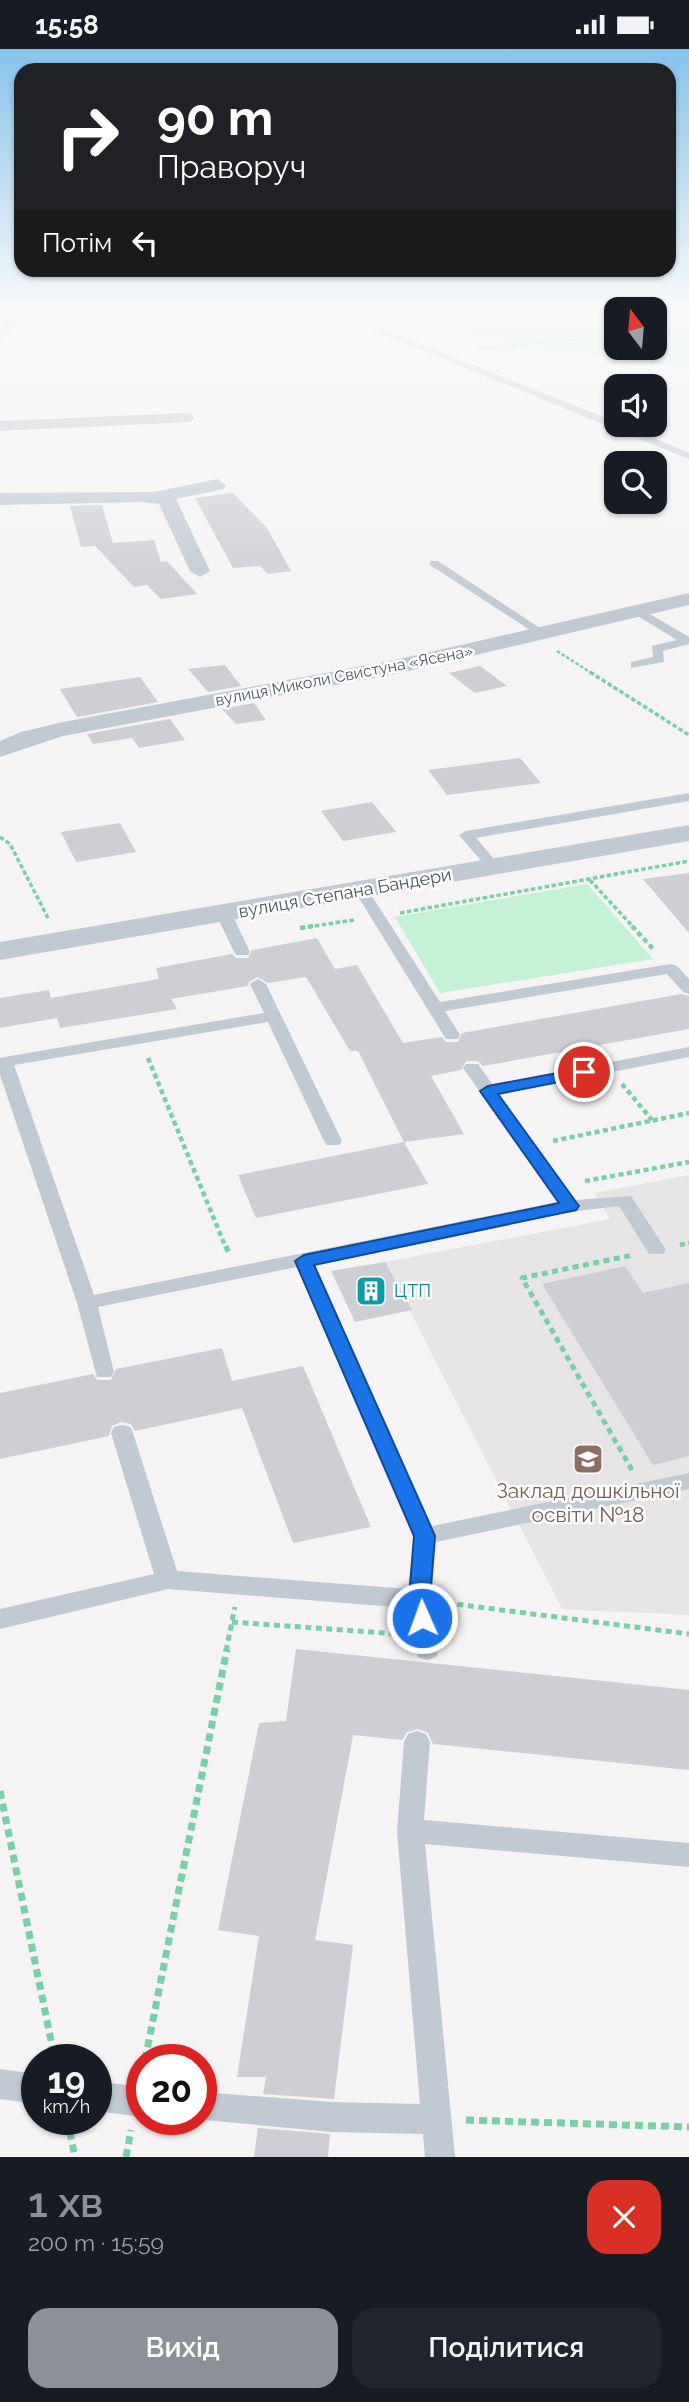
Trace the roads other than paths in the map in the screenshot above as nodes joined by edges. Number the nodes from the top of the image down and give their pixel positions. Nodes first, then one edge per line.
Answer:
1 (574, 408) edge
2 (185, 418) dead end
3 (0, 426) edge
4 (689, 456) edge
5 (217, 485) dead end
6 (158, 497) junction
7 (0, 499) edge
8 (434, 563) dead end
9 (201, 571) dead end
10 (689, 599) edge
11 (637, 611) junction
12 (537, 635) junction
13 (635, 665) dead end
14 (0, 750) edge
15 (689, 797) edge
16 (689, 833) edge
17 (494, 867) junction
18 (361, 891) junction
19 (224, 914) junction
20 (0, 951) edge
21 (242, 952) dead end
22 (258, 985) dead end
23 (689, 989) edge
24 (435, 1008) junction
25 (274, 1016) junction
26 (452, 1035) dead end
27 (689, 1052) edge
28 (472, 1068) dead end
29 (488, 1091) junction
30 (333, 1141) dead end
31 (570, 1206) junction
32 (656, 1250) road end
33 (304, 1261) junction
34 (87, 1303) junction
35 (104, 1372) dead end
36 (122, 1433) dead end
37 (689, 1481) edge
38 (425, 1536) junction
39 (168, 1580) junction
40 (419, 1599) junction
41 (0, 1619) edge
42 (426, 1643) road end
43 (417, 1742) dead end
44 (410, 1831) junction
45 (689, 1855) edge
46 (0, 2084) edge
47 (21, 2087) edge
48 (217, 2108) edge
49 (437, 2119) junction
50 (440, 2157) edge

1 - 4 lane
2 - 3 street
5 - 6 street
6 - 7 street
6 - 9 street
8 - 12 lane
10 - 11 street, вулиця Миколи Свистуна «Ясена»
11 - 12 street, вулиця Миколи Свистуна «Ясена»
11 - 13 lane
12 - 14 street, вулиця Миколи Свистуна «Ясена»
15 - 17 lane
16 - 17 street, вулиця Степана Бандери
17 - 18 street, вулиця Степана Бандери
18 - 19 street, вулиця Степана Бандери
18 - 24 lane
19 - 20 street, вулиця Степана Бандери
19 - 21 lane
22 - 25 lane
23 - 24 lane
24 - 26 lane
25 - 30 lane
25 - 34 lane
27 - 29 lane
28 - 29 lane
29 - 31 lane
31 - 32 lane
31 - 33 lane
33 - 34 lane
33 - 38 lane
34 - 35 lane
36 - 39 lane
37 - 38 lane
38 - 40 lane
39 - 40 lane
39 - 41 lane
40 - 42 lane
43 - 44 lane
44 - 45 lane
44 - 49 lane
46 - 47 lane
48 - 49 lane
49 - 50 lane

